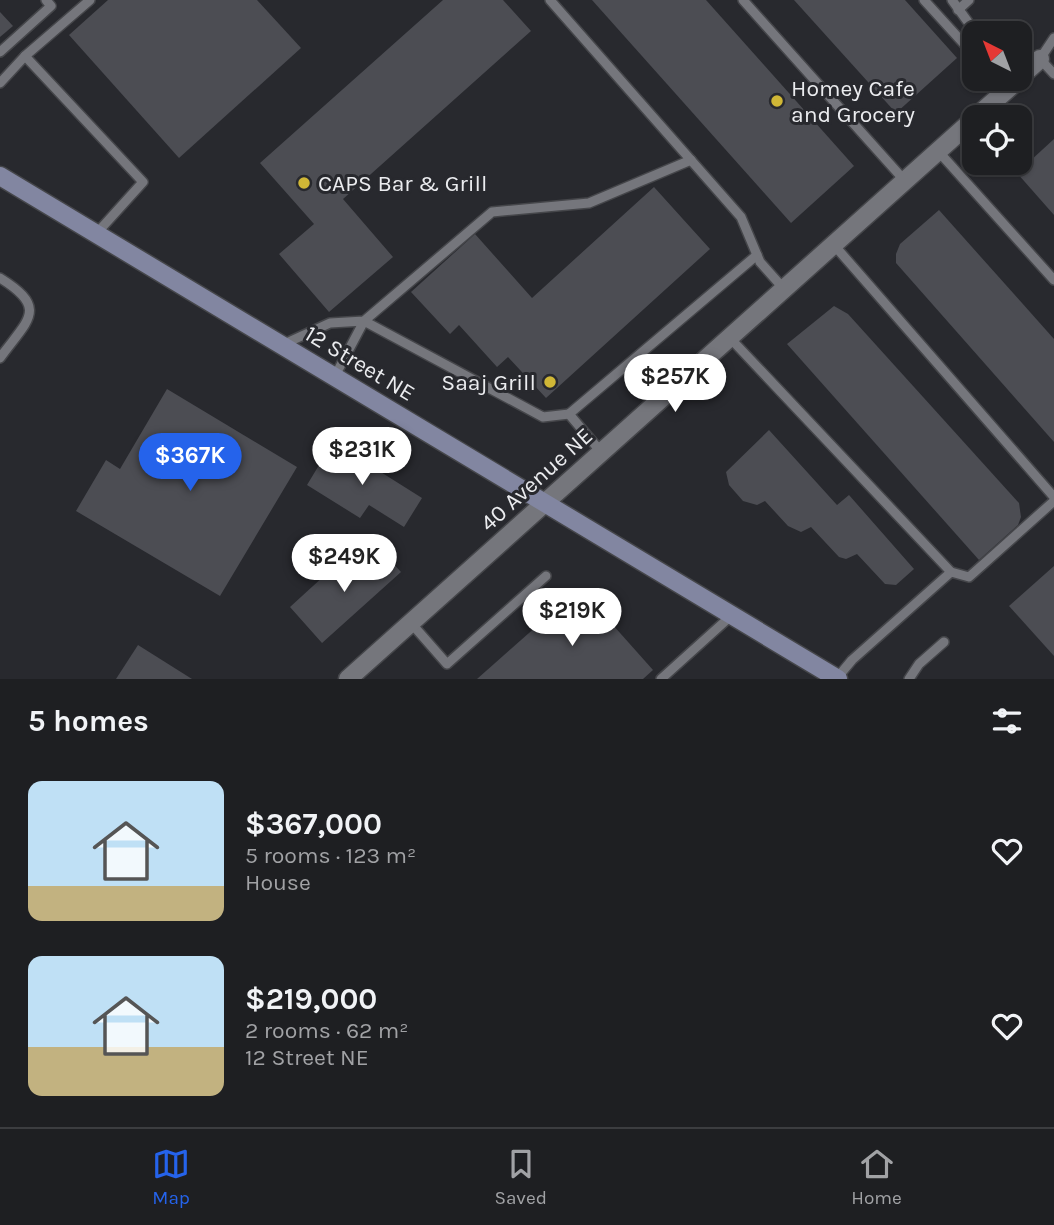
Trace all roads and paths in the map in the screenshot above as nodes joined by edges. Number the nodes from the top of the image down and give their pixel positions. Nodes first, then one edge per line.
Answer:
1 (46, 0) edge
2 (90, 0) edge
3 (550, 0) edge
4 (743, 0) edge
5 (924, 0) edge
6 (952, 0) edge
7 (969, 0) edge
8 (958, 10) junction
9 (967, 21) edge
10 (1054, 38) edge
11 (962, 42) edge
12 (0, 52) edge
13 (25, 56) junction
14 (1040, 59) junction
15 (1032, 65) edge
16 (1054, 74) edge
17 (0, 83) edge
18 (1001, 91) edge
19 (988, 105) edge
20 (962, 130) edge
21 (938, 151) junction
22 (691, 160) junction
23 (0, 176) edge
24 (905, 181) junction
25 (96, 234) junction
26 (834, 245) junction
27 (757, 255) junction
28 (0, 278) edge
29 (1054, 280) edge
30 (785, 289) junction
31 (364, 321) junction
32 (730, 338) junction
33 (282, 345) junction
34 (0, 358) edge
35 (335, 376) junction
36 (569, 414) junction
37 (602, 453) junction
38 (1054, 499) edge
39 (547, 503) junction
40 (951, 572) junction
41 (546, 576) dead end
42 (732, 615) junction
43 (411, 623) junction
44 (944, 642) dead end
45 (348, 679) edge
46 (661, 679) edge
47 (837, 679) edge
48 (909, 679) edge

1 - 12 lane
2 - 13 lane
3 - 22 lane
4 - 24 lane
5 - 11 lane
6 - 8 lane
7 - 8 lane
8 - 9 lane
10 - 14 lane
13 - 17 lane
13 - 25 lane
14 - 15 street, 40 Avenue NE
14 - 16 lane
18 - 19 street, 40 Avenue NE
20 - 21 street, 40 Avenue NE
21 - 24 street, 40 Avenue NE
21 - 29 lane
22 - 27 lane
22 - 31 lane
23 - 25 street, 12 Street NE
24 - 26 street, 40 Avenue NE
25 - 33 street, 12 Street NE
26 - 30 street, 40 Avenue NE
26 - 38 lane
27 - 30 lane
27 - 36 lane
28 - 34 lane
30 - 32 street, 40 Avenue NE
31 - 33 lane
31 - 35 lane
31 - 36 lane
32 - 37 street, 40 Avenue NE
32 - 40 lane
33 - 35 street, 12 Street NE
35 - 39 street, 12 Street NE
36 - 37 lane
37 - 39 street, 40 Avenue NE
38 - 40 lane
39 - 42 street, 12 Street NE
39 - 43 street, 40 Avenue NE
40 - 47 lane
41 - 43 lane
42 - 46 lane
42 - 47 street, 12 Street NE
43 - 45 street, 40 Avenue NE
44 - 48 lane

